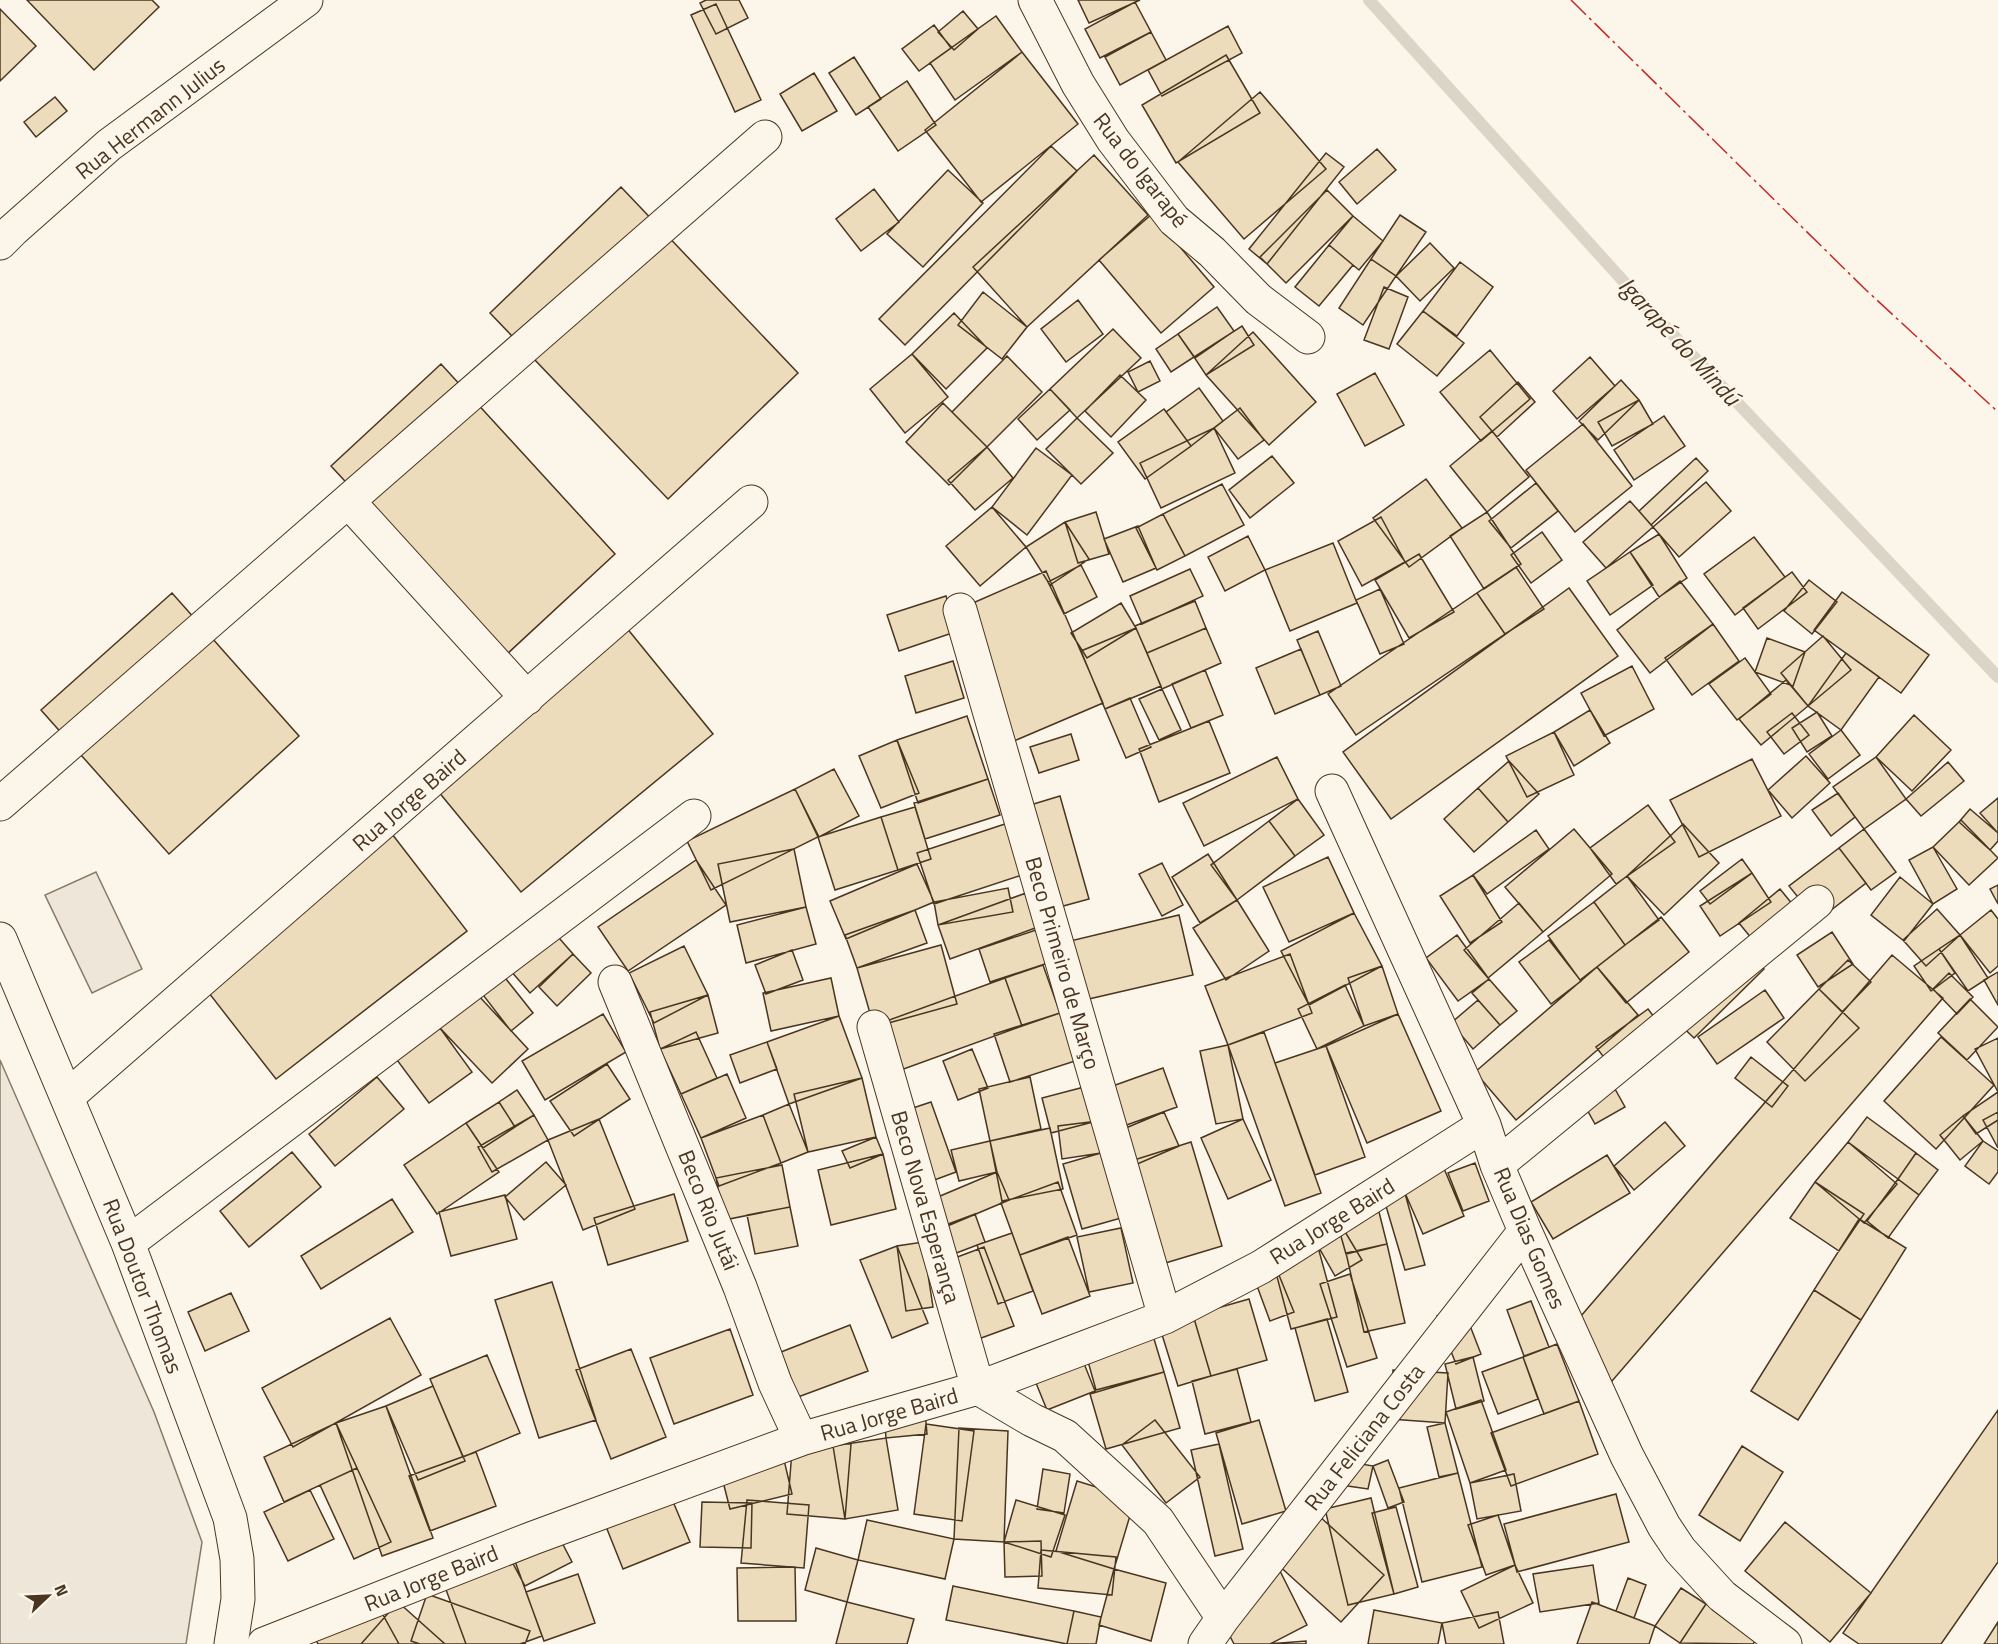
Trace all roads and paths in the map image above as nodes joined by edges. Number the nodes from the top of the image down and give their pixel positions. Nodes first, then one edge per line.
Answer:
1 (306, 0) edge
2 (1035, 0) edge
3 (765, 137) dead end
4 (0, 243) edge
5 (1308, 337) dead end
6 (348, 501) junction
7 (751, 502) dead end
8 (960, 610) dead end
9 (526, 698) junction
10 (1332, 791) dead end
11 (0, 804) edge
12 (694, 816) dead end
13 (1817, 902) dead end
14 (0, 939) edge
15 (615, 982) dead end
16 (874, 1027) dead end
17 (67, 1097) junction
18 (1484, 1125) junction
19 (1497, 1165) junction
20 (1525, 1231) junction
21 (128, 1243) junction
22 (1166, 1317) junction
23 (978, 1388) junction
24 (801, 1438) junction
25 (1214, 1631) edge
26 (231, 1644) edge
27 (264, 1644) edge
28 (1785, 1644) edge

1 - 4 street, Rua Hermann Julius
2 - 5 street, Rua do Igarapé
3 - 6 street
6 - 9 street
6 - 11 street
7 - 9 street, Rua Jorge Baird
8 - 22 street, Beco Primeiro de Março
9 - 17 street, Rua Jorge Baird
10 - 18 street, Rua Dias Gomes
12 - 21 street
13 - 19 street
14 - 17 street, Rua Doutor Thomas
15 - 24 street, Beco Rio Jutái
16 - 23 street, Beco Nova Esperança
17 - 21 street, Rua Doutor Thomas
18 - 19 street, Rua Dias Gomes
18 - 22 street, Rua Jorge Baird
19 - 20 street, Rua Dias Gomes
20 - 25 street, Rua Feliciana Costa
20 - 28 street, Rua Dias Gomes
21 - 26 street, Rua Doutor Thomas
22 - 23 street, Rua Jorge Baird
23 - 24 street, Rua Jorge Baird
23 - 25 street
24 - 27 street, Rua Jorge Baird

